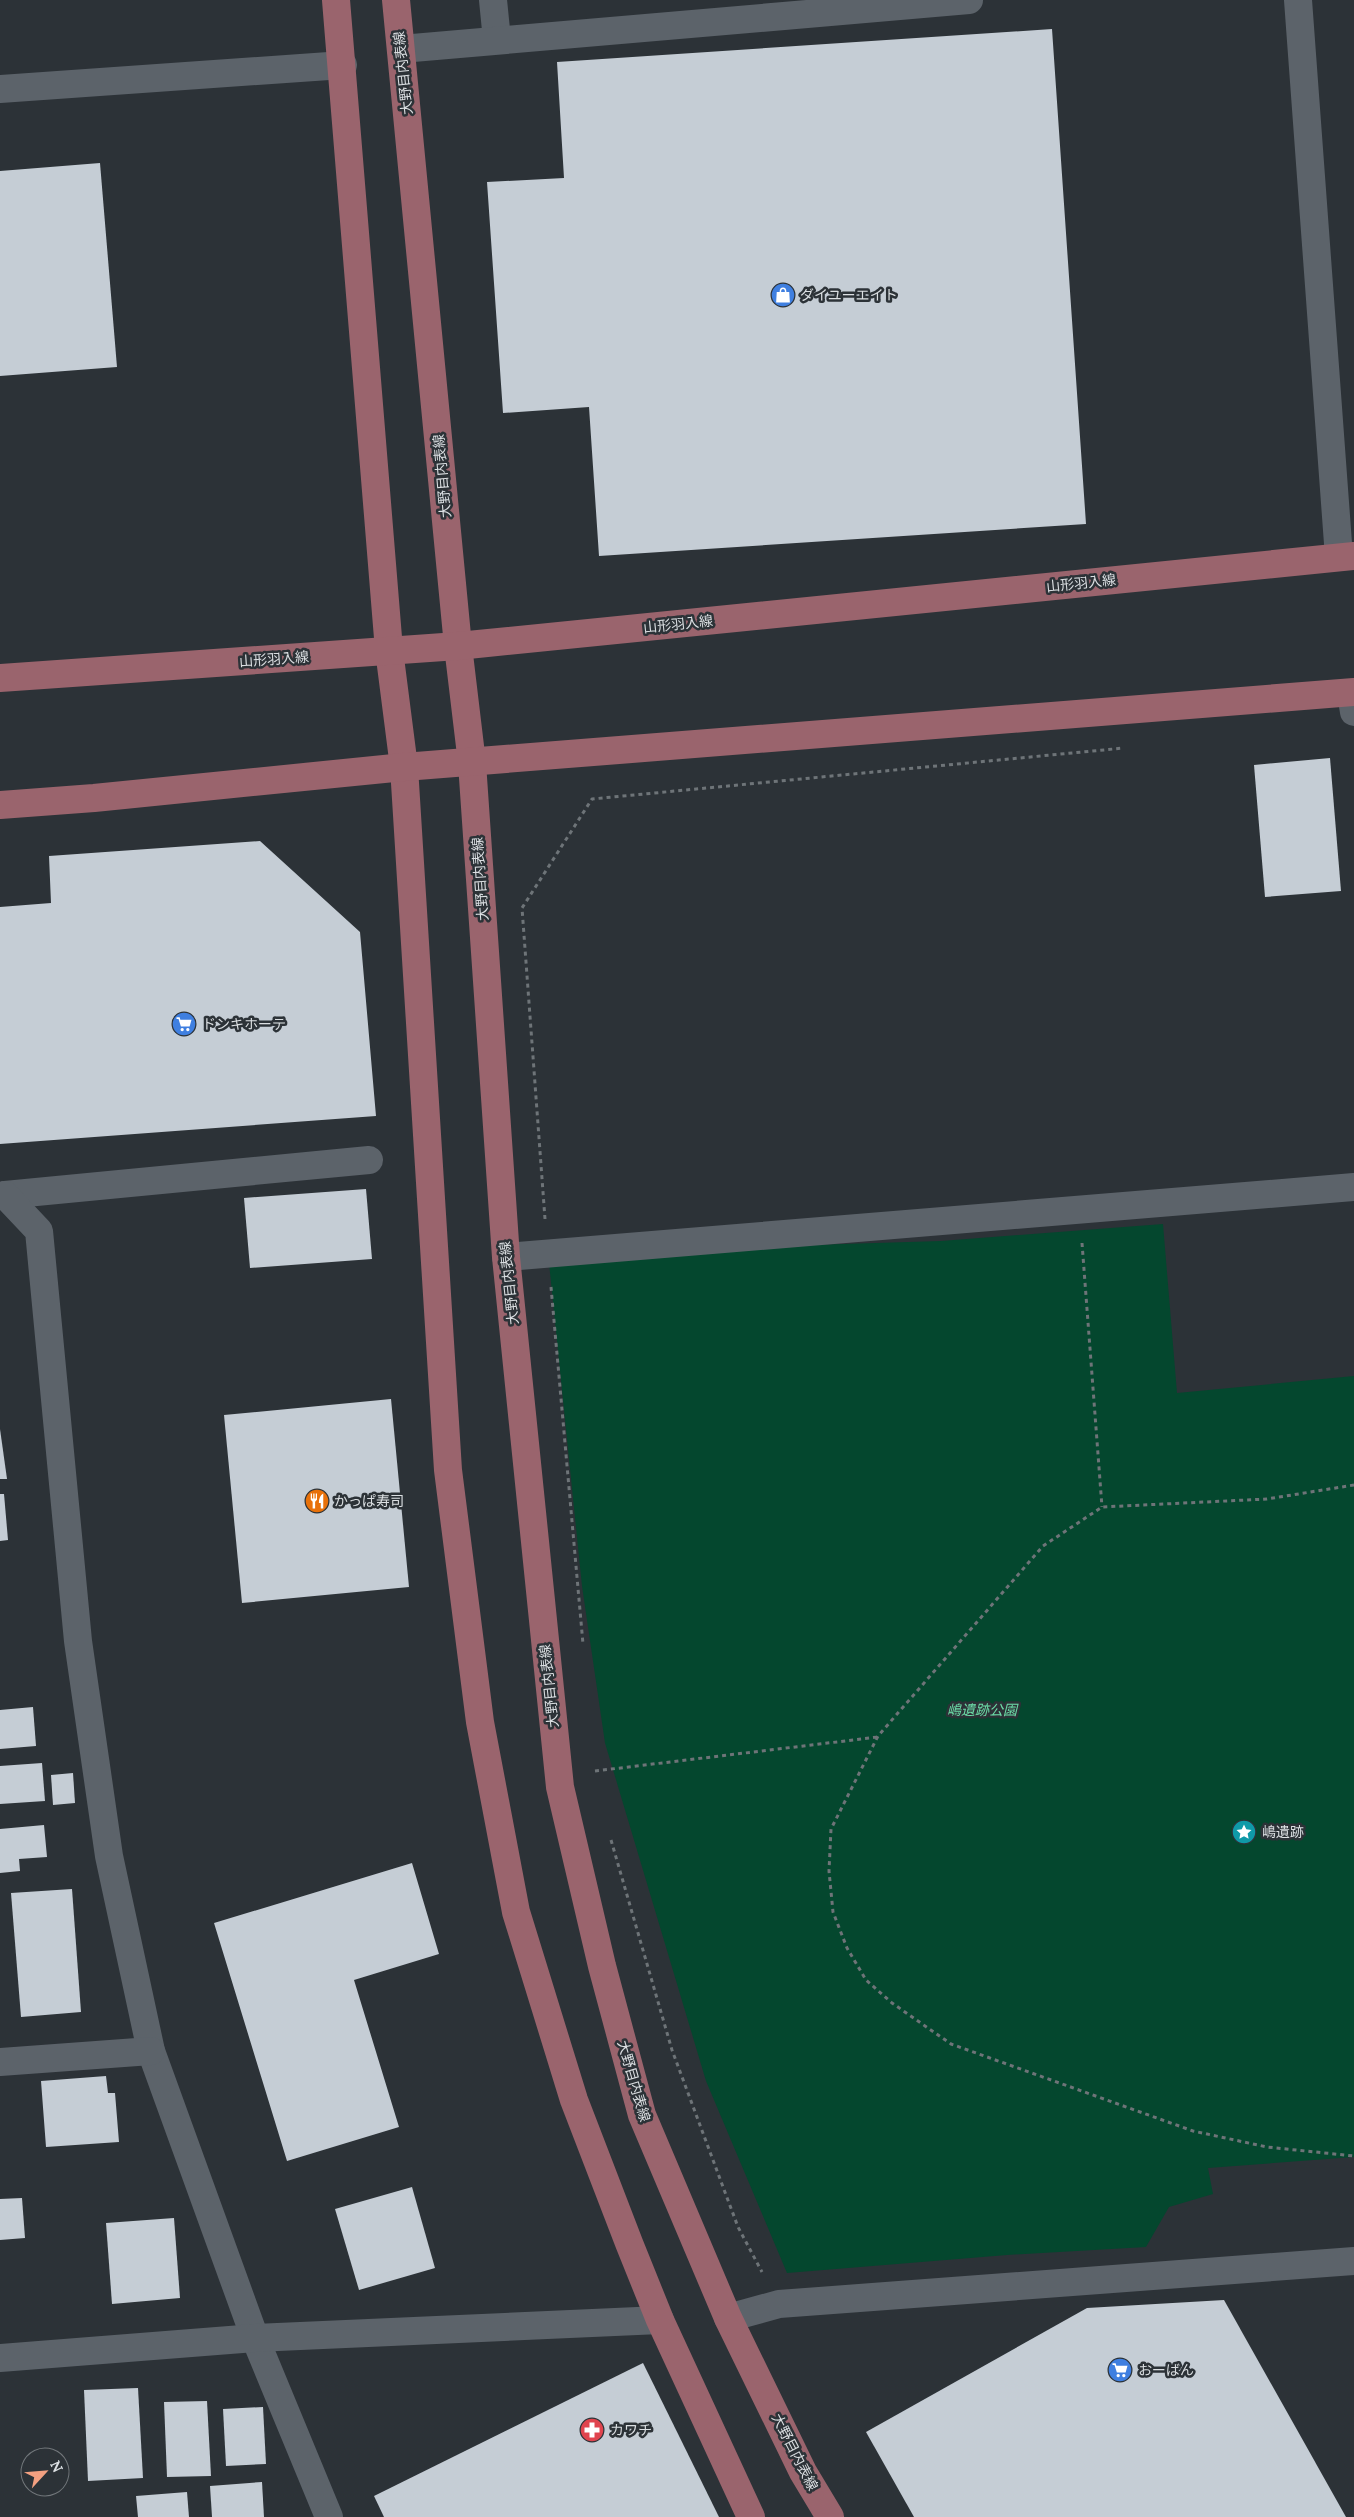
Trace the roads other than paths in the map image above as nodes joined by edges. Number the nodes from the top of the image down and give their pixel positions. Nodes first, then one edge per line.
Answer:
1 (336, 0) edge
2 (396, 0) edge
3 (493, 0) edge
4 (969, 0) edge
5 (1298, 0) edge
6 (497, 40) junction
7 (401, 49) junction
8 (343, 65) junction
9 (0, 89) edge
10 (1346, 556) edge
11 (458, 646) junction
12 (389, 650) junction
13 (0, 678) edge
14 (1353, 699) edge
15 (472, 763) junction
16 (404, 767) junction
17 (0, 805) edge
18 (369, 1160) dead end
19 (1354, 1187) edge
20 (3, 1196) edge
21 (506, 1257) junction
22 (151, 2051) junction
23 (0, 2062) edge
24 (1354, 2261) edge
25 (728, 2318) junction
26 (660, 2320) junction
27 (255, 2338) junction
28 (0, 2358) edge
29 (329, 2517) edge
30 (751, 2517) edge
31 (830, 2517) edge

1 - 8 main road
2 - 7 main road, 大野目内表線
3 - 6 street
4 - 6 street
5 - 10 street
6 - 7 street
7 - 11 main road, 大野目内表線
8 - 9 street
8 - 12 main road
10 - 11 main road, 山形羽入線
11 - 12 main road, 山形羽入線
11 - 15 main road, 大野目内表線
12 - 13 main road, 山形羽入線
12 - 16 main road
14 - 15 main road
15 - 16 main road
15 - 21 main road, 大野目内表線
16 - 17 main road
16 - 26 main road
18 - 20 street
19 - 21 street
20 - 22 street
21 - 25 main road, 大野目内表線
22 - 23 street
22 - 27 street
24 - 25 street
25 - 31 main road, 大野目内表線
26 - 27 street
26 - 30 main road
27 - 28 street
27 - 29 street

